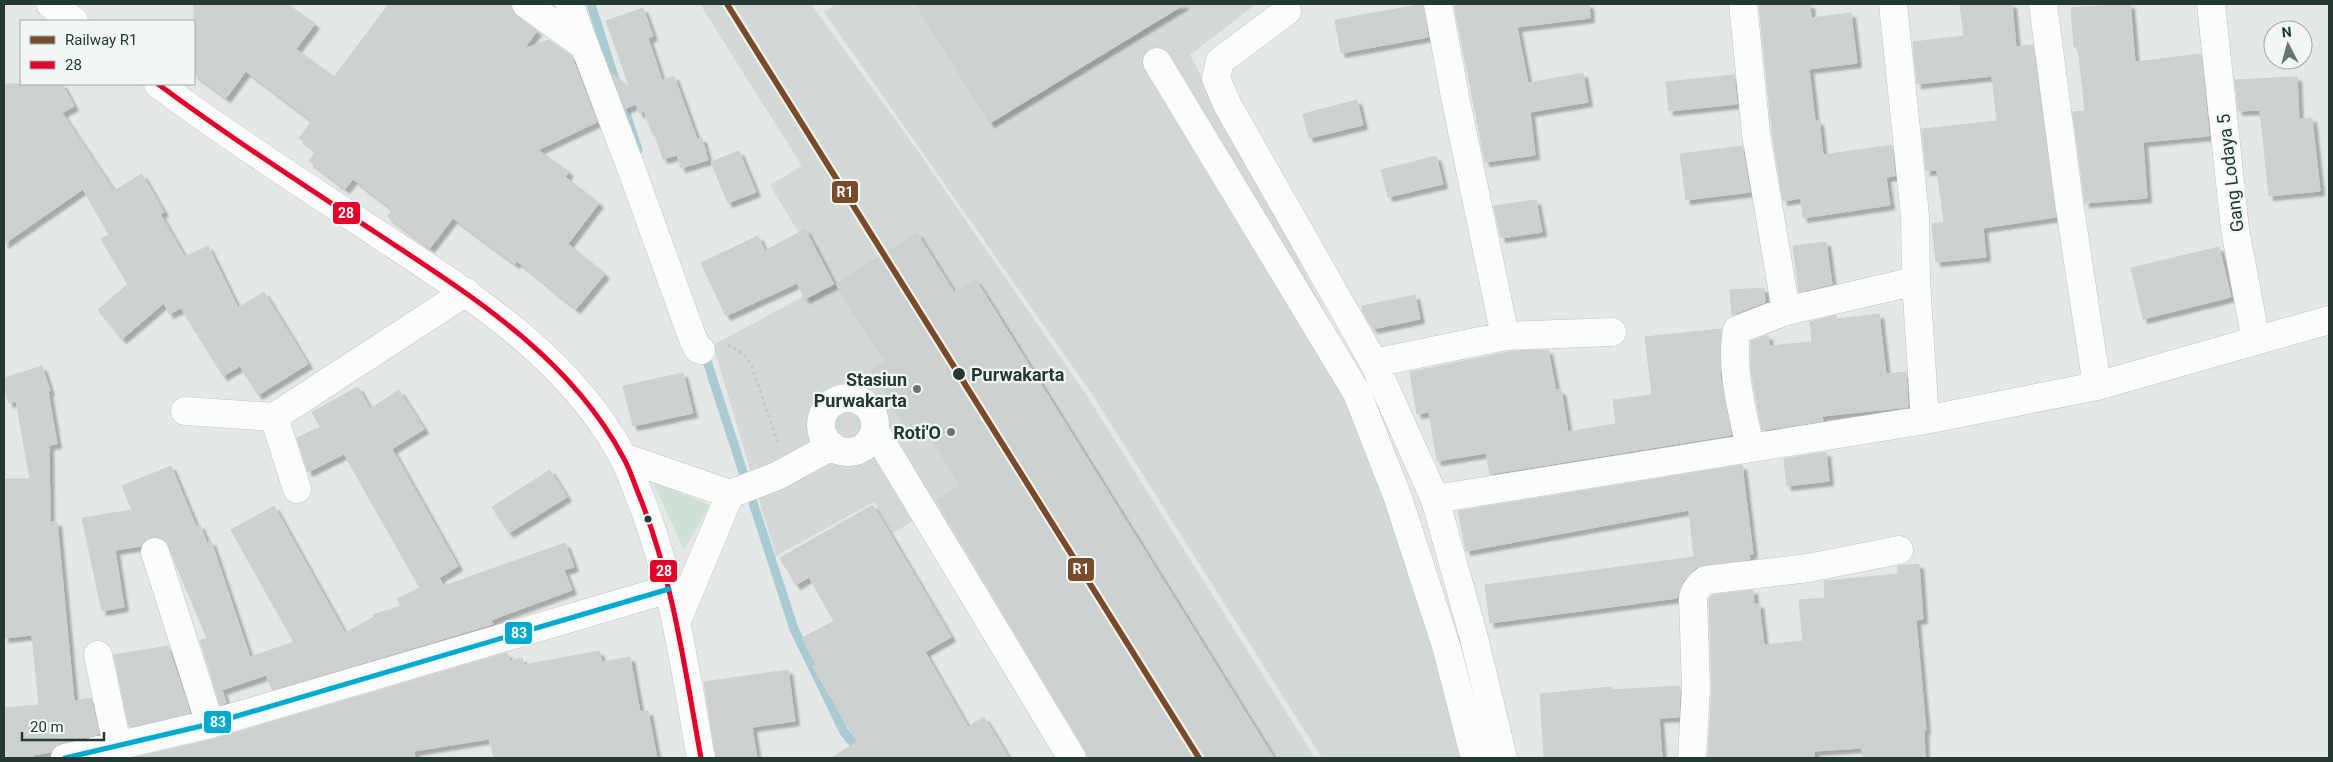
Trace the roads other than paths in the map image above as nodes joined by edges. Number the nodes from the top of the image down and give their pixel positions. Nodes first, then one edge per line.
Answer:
1 (50, 4) edge
2 (526, 4) edge
3 (568, 4) edge
4 (1438, 4) edge
5 (1743, 4) edge
6 (1893, 4) edge
7 (2043, 4) edge
8 (2211, 4) edge
9 (1287, 11) dead end
10 (73, 20) edge
11 (584, 46) junction
12 (1157, 62) dead end
13 (159, 85) edge
14 (1916, 281) junction
15 (466, 292) junction
16 (1786, 311) junction
17 (2329, 320) edge
18 (1612, 332) dead end
19 (1505, 336) junction
20 (2256, 341) junction
21 (712, 347) road end
22 (1374, 363) junction
23 (2097, 386) junction
24 (185, 411) dead end
25 (274, 417) junction
26 (1925, 420) junction
27 (875, 431) junction
28 (832, 446) junction
29 (1750, 447) junction
30 (623, 457) junction
31 (297, 489) dead end
32 (734, 492) junction
33 (1435, 499) junction
34 (1899, 550) dead end
35 (155, 552) dead end
36 (668, 588) junction
37 (676, 623) junction
38 (98, 655) dead end
39 (210, 724) junction
40 (117, 745) junction
41 (65, 758) edge
42 (702, 758) edge
43 (1072, 758) edge
44 (1475, 758) edge
45 (1503, 758) edge
46 (1692, 758) edge

1 - 10 street
2 - 11 street
3 - 11 street
4 - 19 street
5 - 16 street
6 - 14 street
7 - 23 street
8 - 20 street, Gang Lodaya 5
9 - 22 street
11 - 21 street
12 - 44 street
13 - 15 street
14 - 16 street
14 - 26 street
15 - 25 street
15 - 30 street
16 - 29 street
17 - 20 street
18 - 19 street
19 - 22 street
20 - 23 street
22 - 33 street
23 - 26 street
24 - 25 street
25 - 31 street
26 - 29 street
27 - 28 street
27 - 28 street
27 - 43 street
28 - 32 street
29 - 33 street
30 - 32 street
30 - 36 street
32 - 37 street
33 - 45 street
34 - 46 street
35 - 39 street
36 - 37 street
36 - 39 street
37 - 42 street
38 - 40 street
39 - 40 street
40 - 41 street

